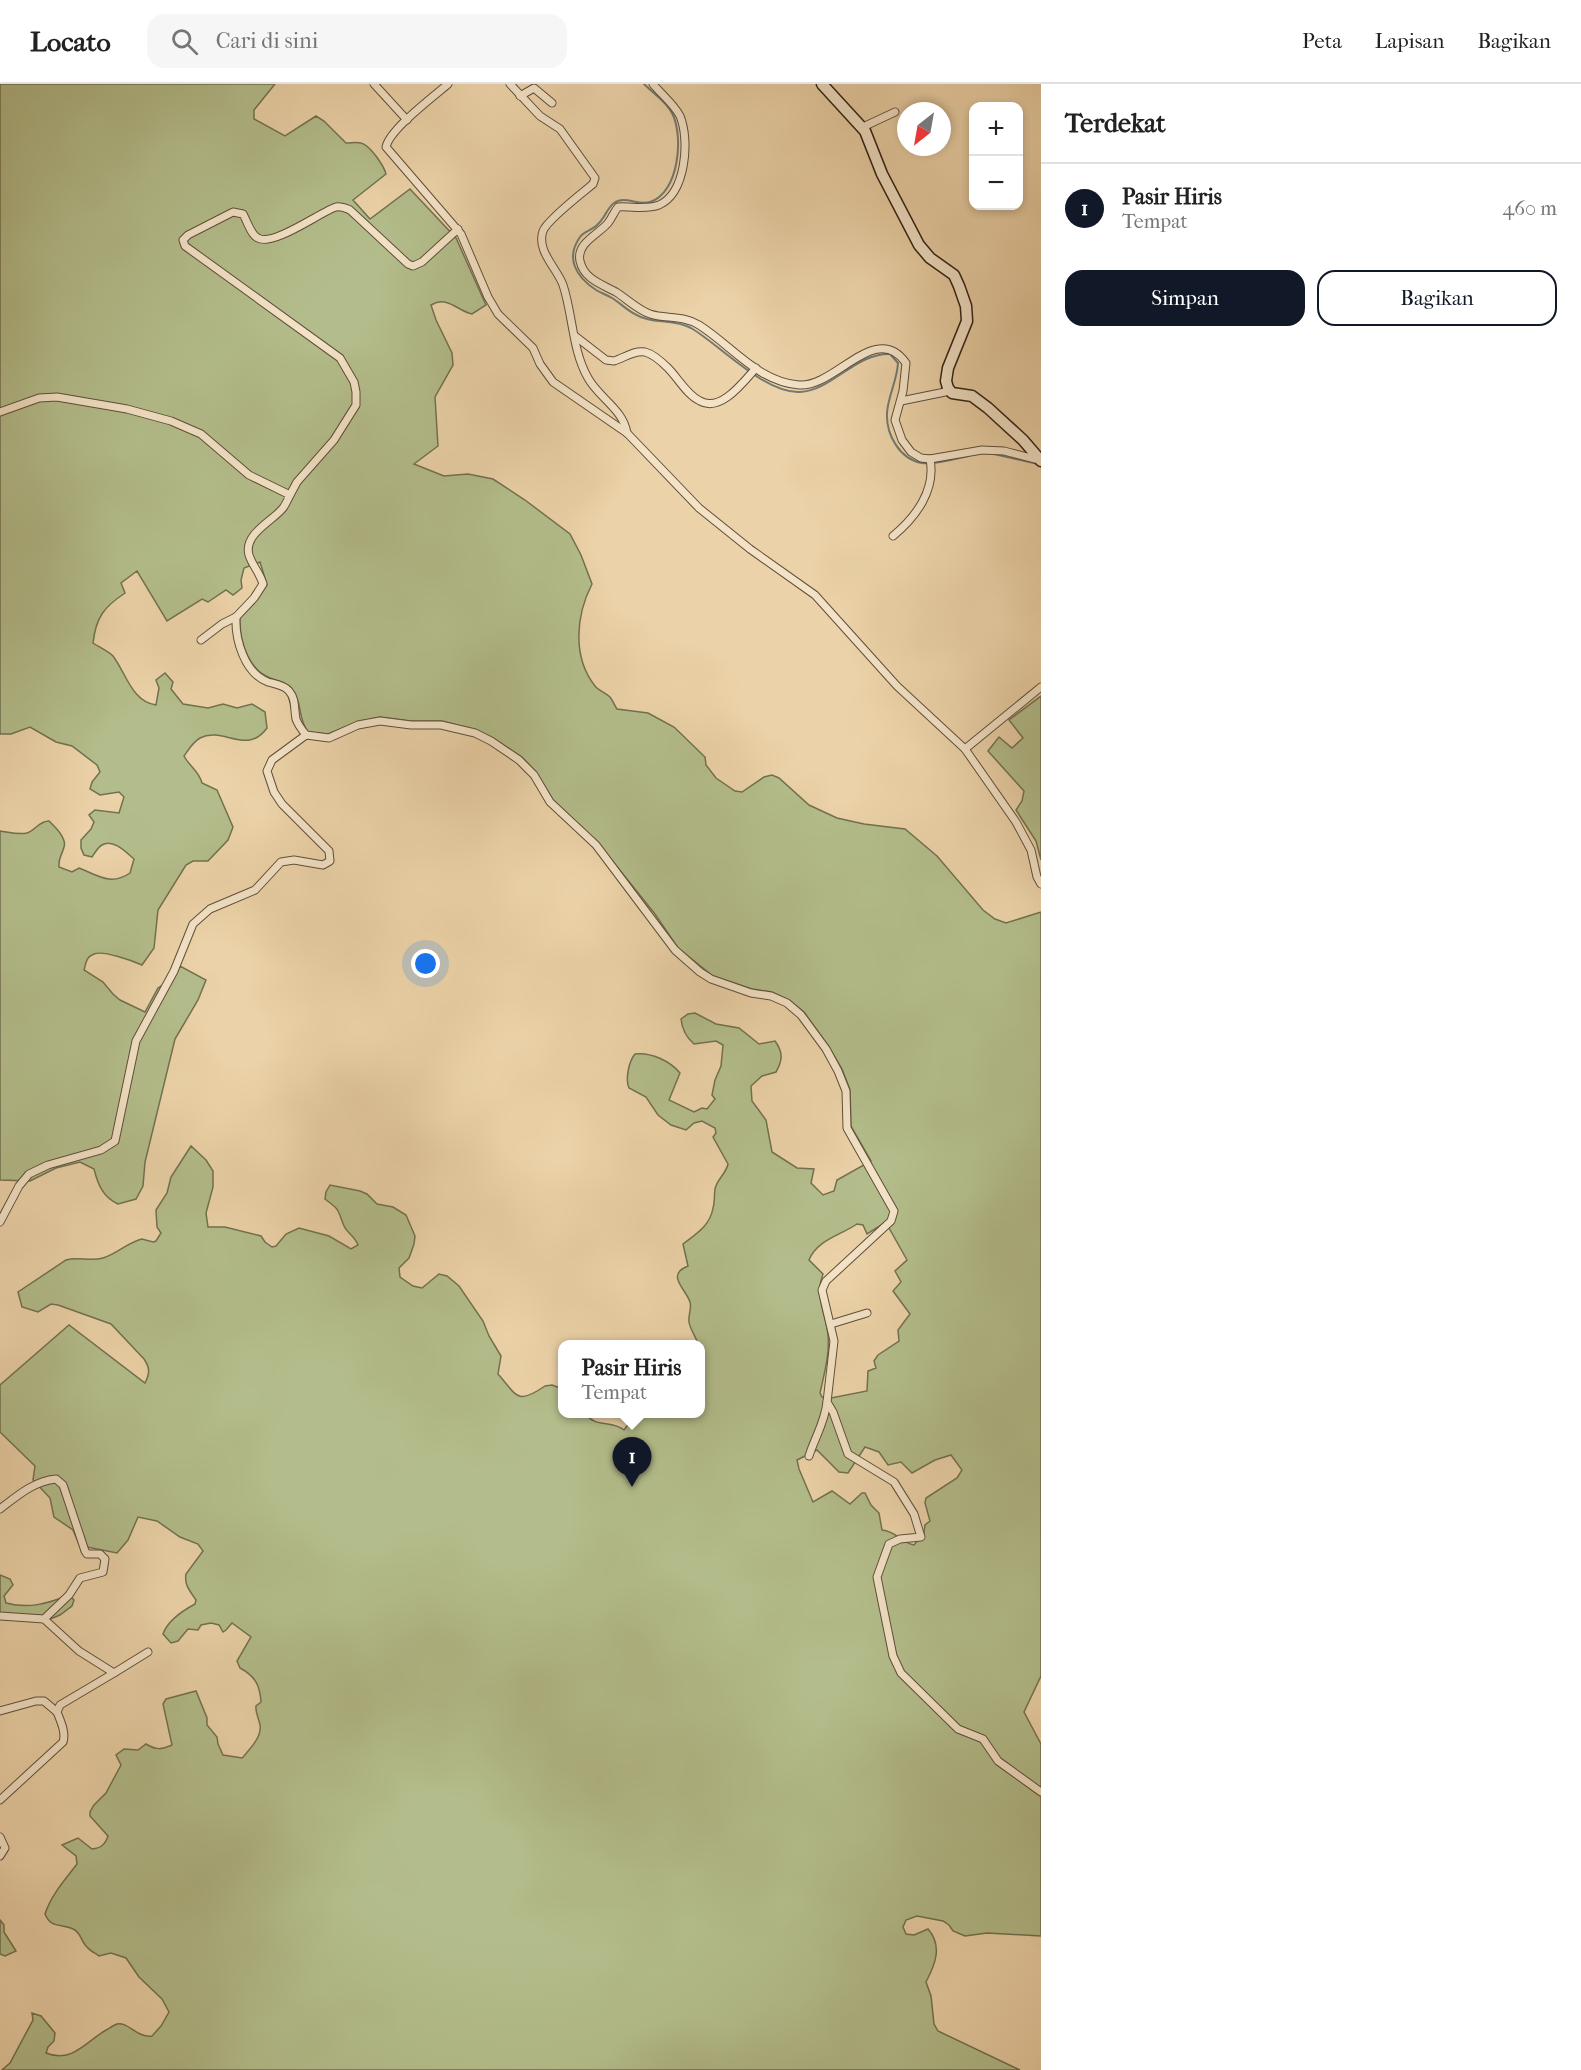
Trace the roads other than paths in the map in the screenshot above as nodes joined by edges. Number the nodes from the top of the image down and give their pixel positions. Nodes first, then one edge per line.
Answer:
1 (374, 84) edge
2 (448, 84) edge
3 (510, 84) edge
4 (653, 84) edge
5 (822, 84) edge
6 (520, 96) junction
7 (552, 103) dead end
8 (895, 112) dead end
9 (407, 120) junction
10 (863, 128) junction
11 (458, 229) junction
12 (575, 336) junction
13 (753, 370) junction
14 (950, 391) junction
15 (901, 401) junction
16 (0, 412) edge
17 (627, 433) junction
18 (1041, 461) edge
19 (931, 463) junction
20 (290, 495) junction
21 (893, 536) dead end
22 (236, 617) junction
23 (201, 640) dead end
24 (1041, 687) edge
25 (306, 735) junction
26 (964, 749) junction
27 (1041, 884) edge
28 (0, 1222) edge
29 (867, 1313) dead end
30 (831, 1324) junction
31 (827, 1402) junction
32 (809, 1456) dead end
33 (0, 1509) edge
34 (0, 1616) edge
35 (44, 1618) junction
36 (148, 1652) dead end
37 (114, 1673) junction
38 (0, 1711) edge
39 (57, 1712) junction
40 (1041, 1792) edge
41 (0, 1800) edge
42 (0, 1837) edge
43 (0, 1856) edge

1 - 9 street
2 - 9 street
3 - 6 street
4 - 13 street
5 - 10 street
6 - 7 street
6 - 12 street
8 - 10 street
9 - 11 street
10 - 14 street
11 - 17 street
11 - 20 street
12 - 13 street
12 - 17 street
13 - 15 street
14 - 15 street
14 - 18 street
15 - 19 street
16 - 20 street
17 - 26 street
18 - 19 street
19 - 21 street
20 - 22 street
22 - 23 street
22 - 25 street
24 - 26 street
25 - 28 street
25 - 30 street
26 - 27 street
29 - 30 street
30 - 31 street
31 - 32 street
31 - 40 street
33 - 35 street
34 - 35 street
35 - 37 street
36 - 37 street
37 - 39 street
38 - 39 street
39 - 41 street
42 - 43 street

